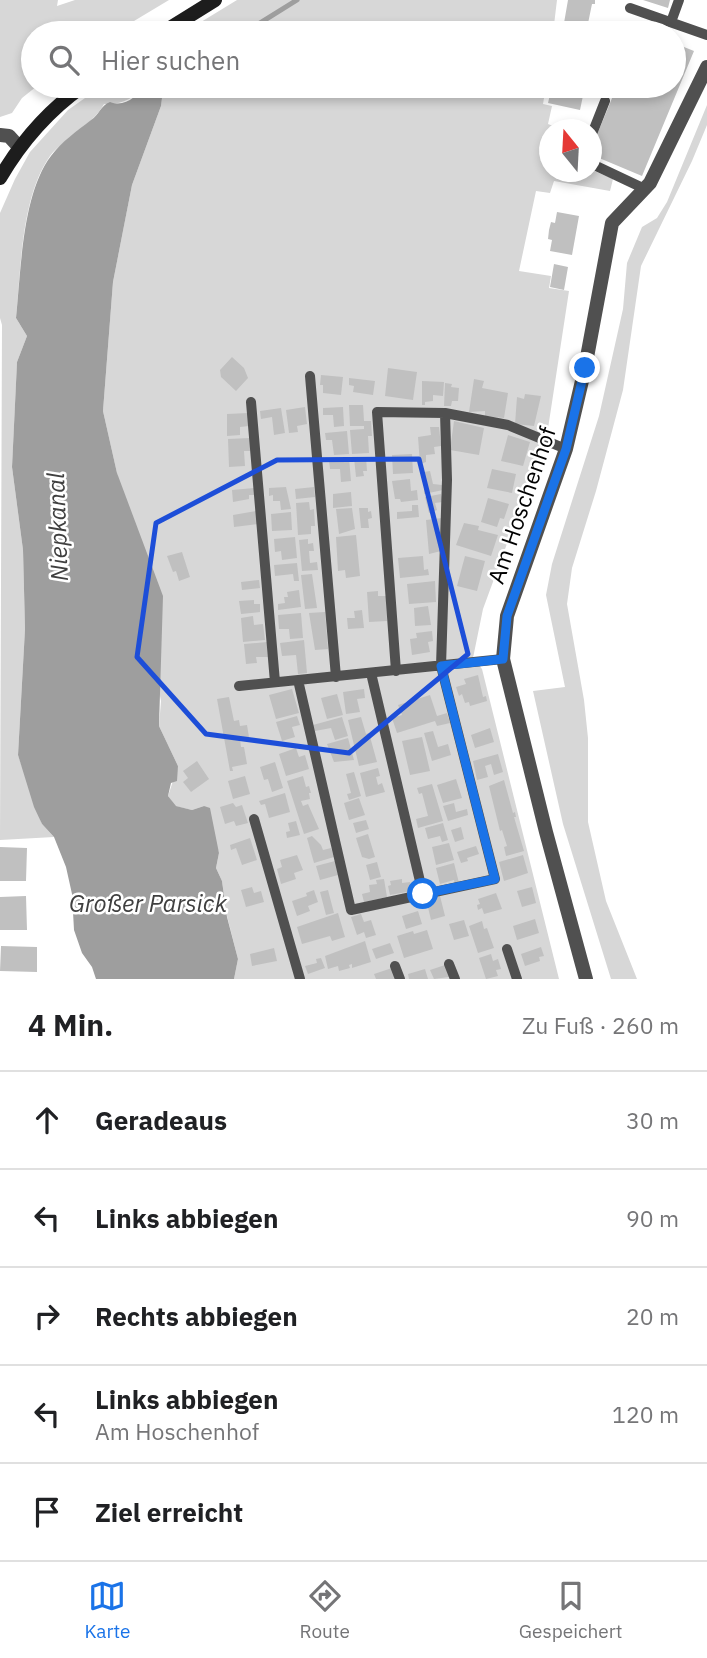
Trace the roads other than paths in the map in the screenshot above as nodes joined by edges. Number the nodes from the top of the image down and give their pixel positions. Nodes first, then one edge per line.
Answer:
1 (215, 0) edge
2 (679, 0) edge
3 (630, 8) dead end
4 (181, 21) edge
5 (668, 21) edge
6 (671, 21) edge
7 (686, 27) edge
8 (707, 35) edge
9 (707, 67) edge
10 (69, 98) edge
11 (606, 100) dead end
12 (598, 119) edge
13 (0, 135) edge
14 (19, 147) junction
15 (602, 169) edge
16 (0, 178) edge
17 (645, 189) junction
18 (310, 376) dead end
19 (251, 402) dead end
20 (445, 412) junction
21 (566, 449) junction
22 (503, 659) junction
23 (441, 666) junction
24 (396, 671) junction
25 (371, 673) junction
26 (336, 677) junction
27 (298, 680) junction
28 (275, 682) junction
29 (239, 686) dead end
30 (254, 819) dead end
31 (423, 894) junction
32 (507, 949) dead end
33 (449, 964) dead end
34 (395, 966) dead end
35 (300, 979) edge
36 (400, 979) edge
37 (454, 979) edge
38 (517, 979) edge
39 (586, 979) edge

1 - 4 main road
2 - 6 lane
3 - 5 lane
7 - 8 lane
9 - 17 street, Am Hoschenhof
10 - 14 main road
11 - 12 lane
13 - 14 street
14 - 16 main road
15 - 17 lane
17 - 21 street, Am Hoschenhof
18 - 26 lane
19 - 28 lane
20 - 21 lane
20 - 23 lane
20 - 24 lane
21 - 22 street, Am Hoschenhof
22 - 23 lane
22 - 39 street, Am Hoschenhof
23 - 24 lane
23 - 31 lane
24 - 25 lane
25 - 26 lane
25 - 31 lane
26 - 27 lane
27 - 28 lane
27 - 31 lane
28 - 29 lane
30 - 35 lane
32 - 38 lane
33 - 37 lane
34 - 36 lane

